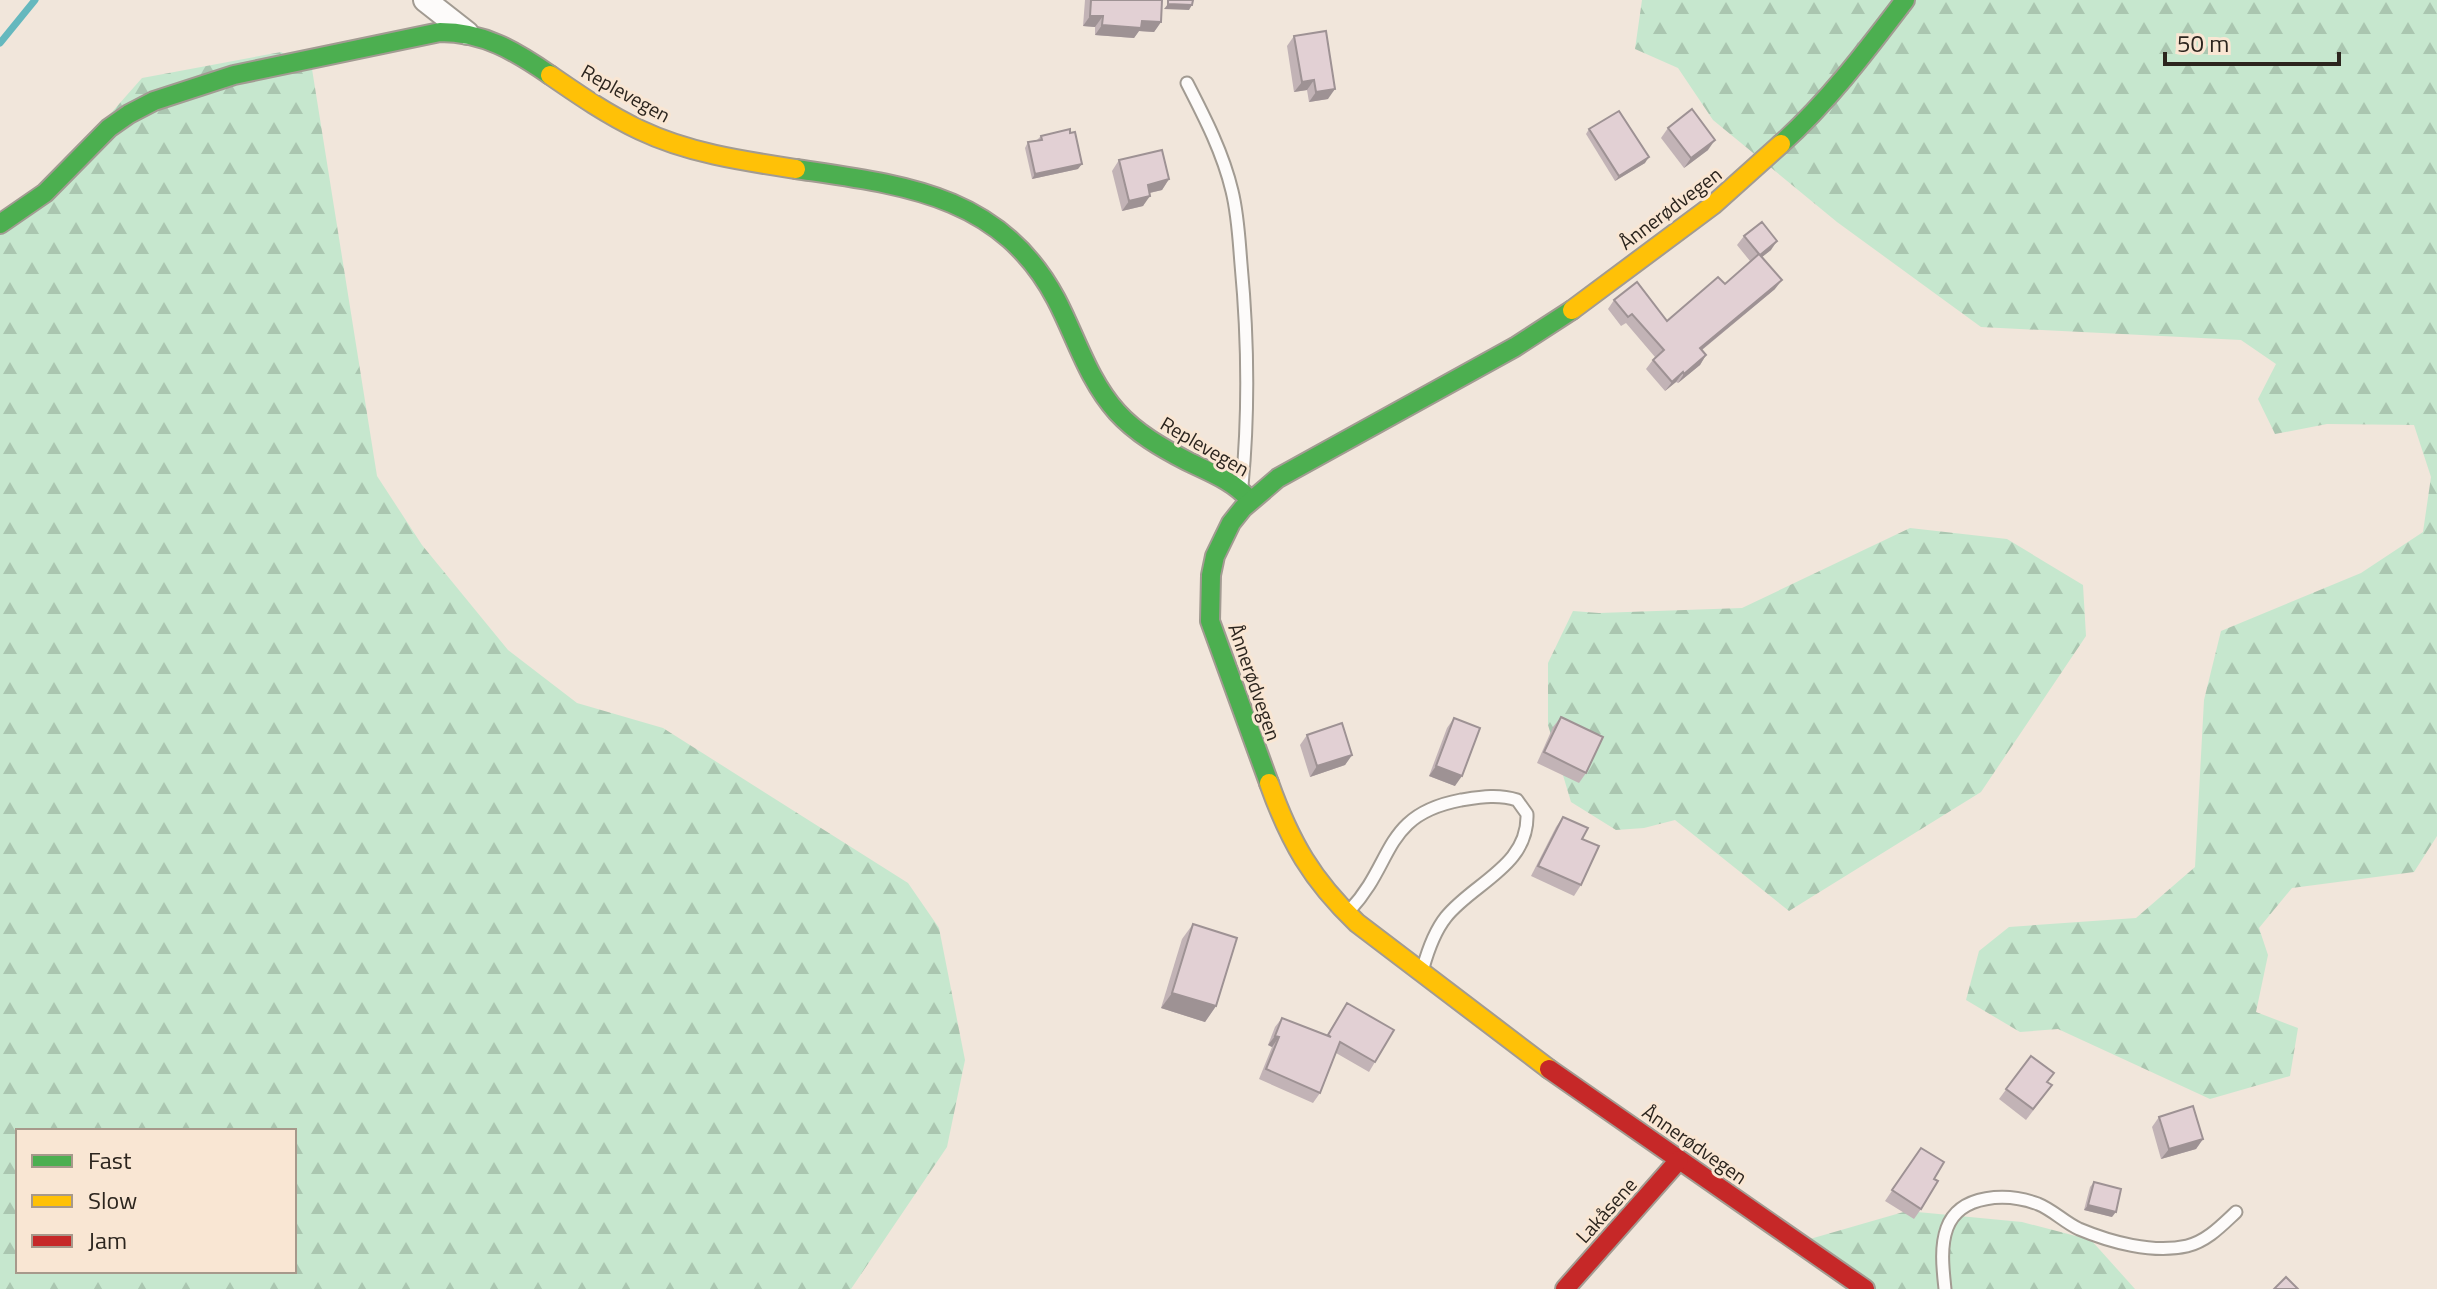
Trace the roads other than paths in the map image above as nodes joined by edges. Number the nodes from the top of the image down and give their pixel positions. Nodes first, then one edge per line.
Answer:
1 (425, 0) edge
2 (1905, 0) edge
3 (467, 33) junction
4 (1187, 83) dead end
5 (0, 224) edge
6 (1246, 494) junction
7 (1347, 913) junction
8 (1422, 972) junction
9 (1679, 1160) junction
10 (2236, 1212) dead end
11 (1565, 1289) edge
12 (1865, 1289) edge
13 (1945, 1289) edge

1 - 3 street
2 - 6 main road, Ånnerødvegen
3 - 5 main road, Replevegen
3 - 6 main road, Replevegen
4 - 6 lane
6 - 7 main road, Ånnerødvegen
7 - 8 main road, Ånnerødvegen
7 - 8 lane
8 - 9 main road, Ånnerødvegen
9 - 11 main road, Lakåsene
9 - 12 main road, Ånnerødvegen
10 - 13 lane

